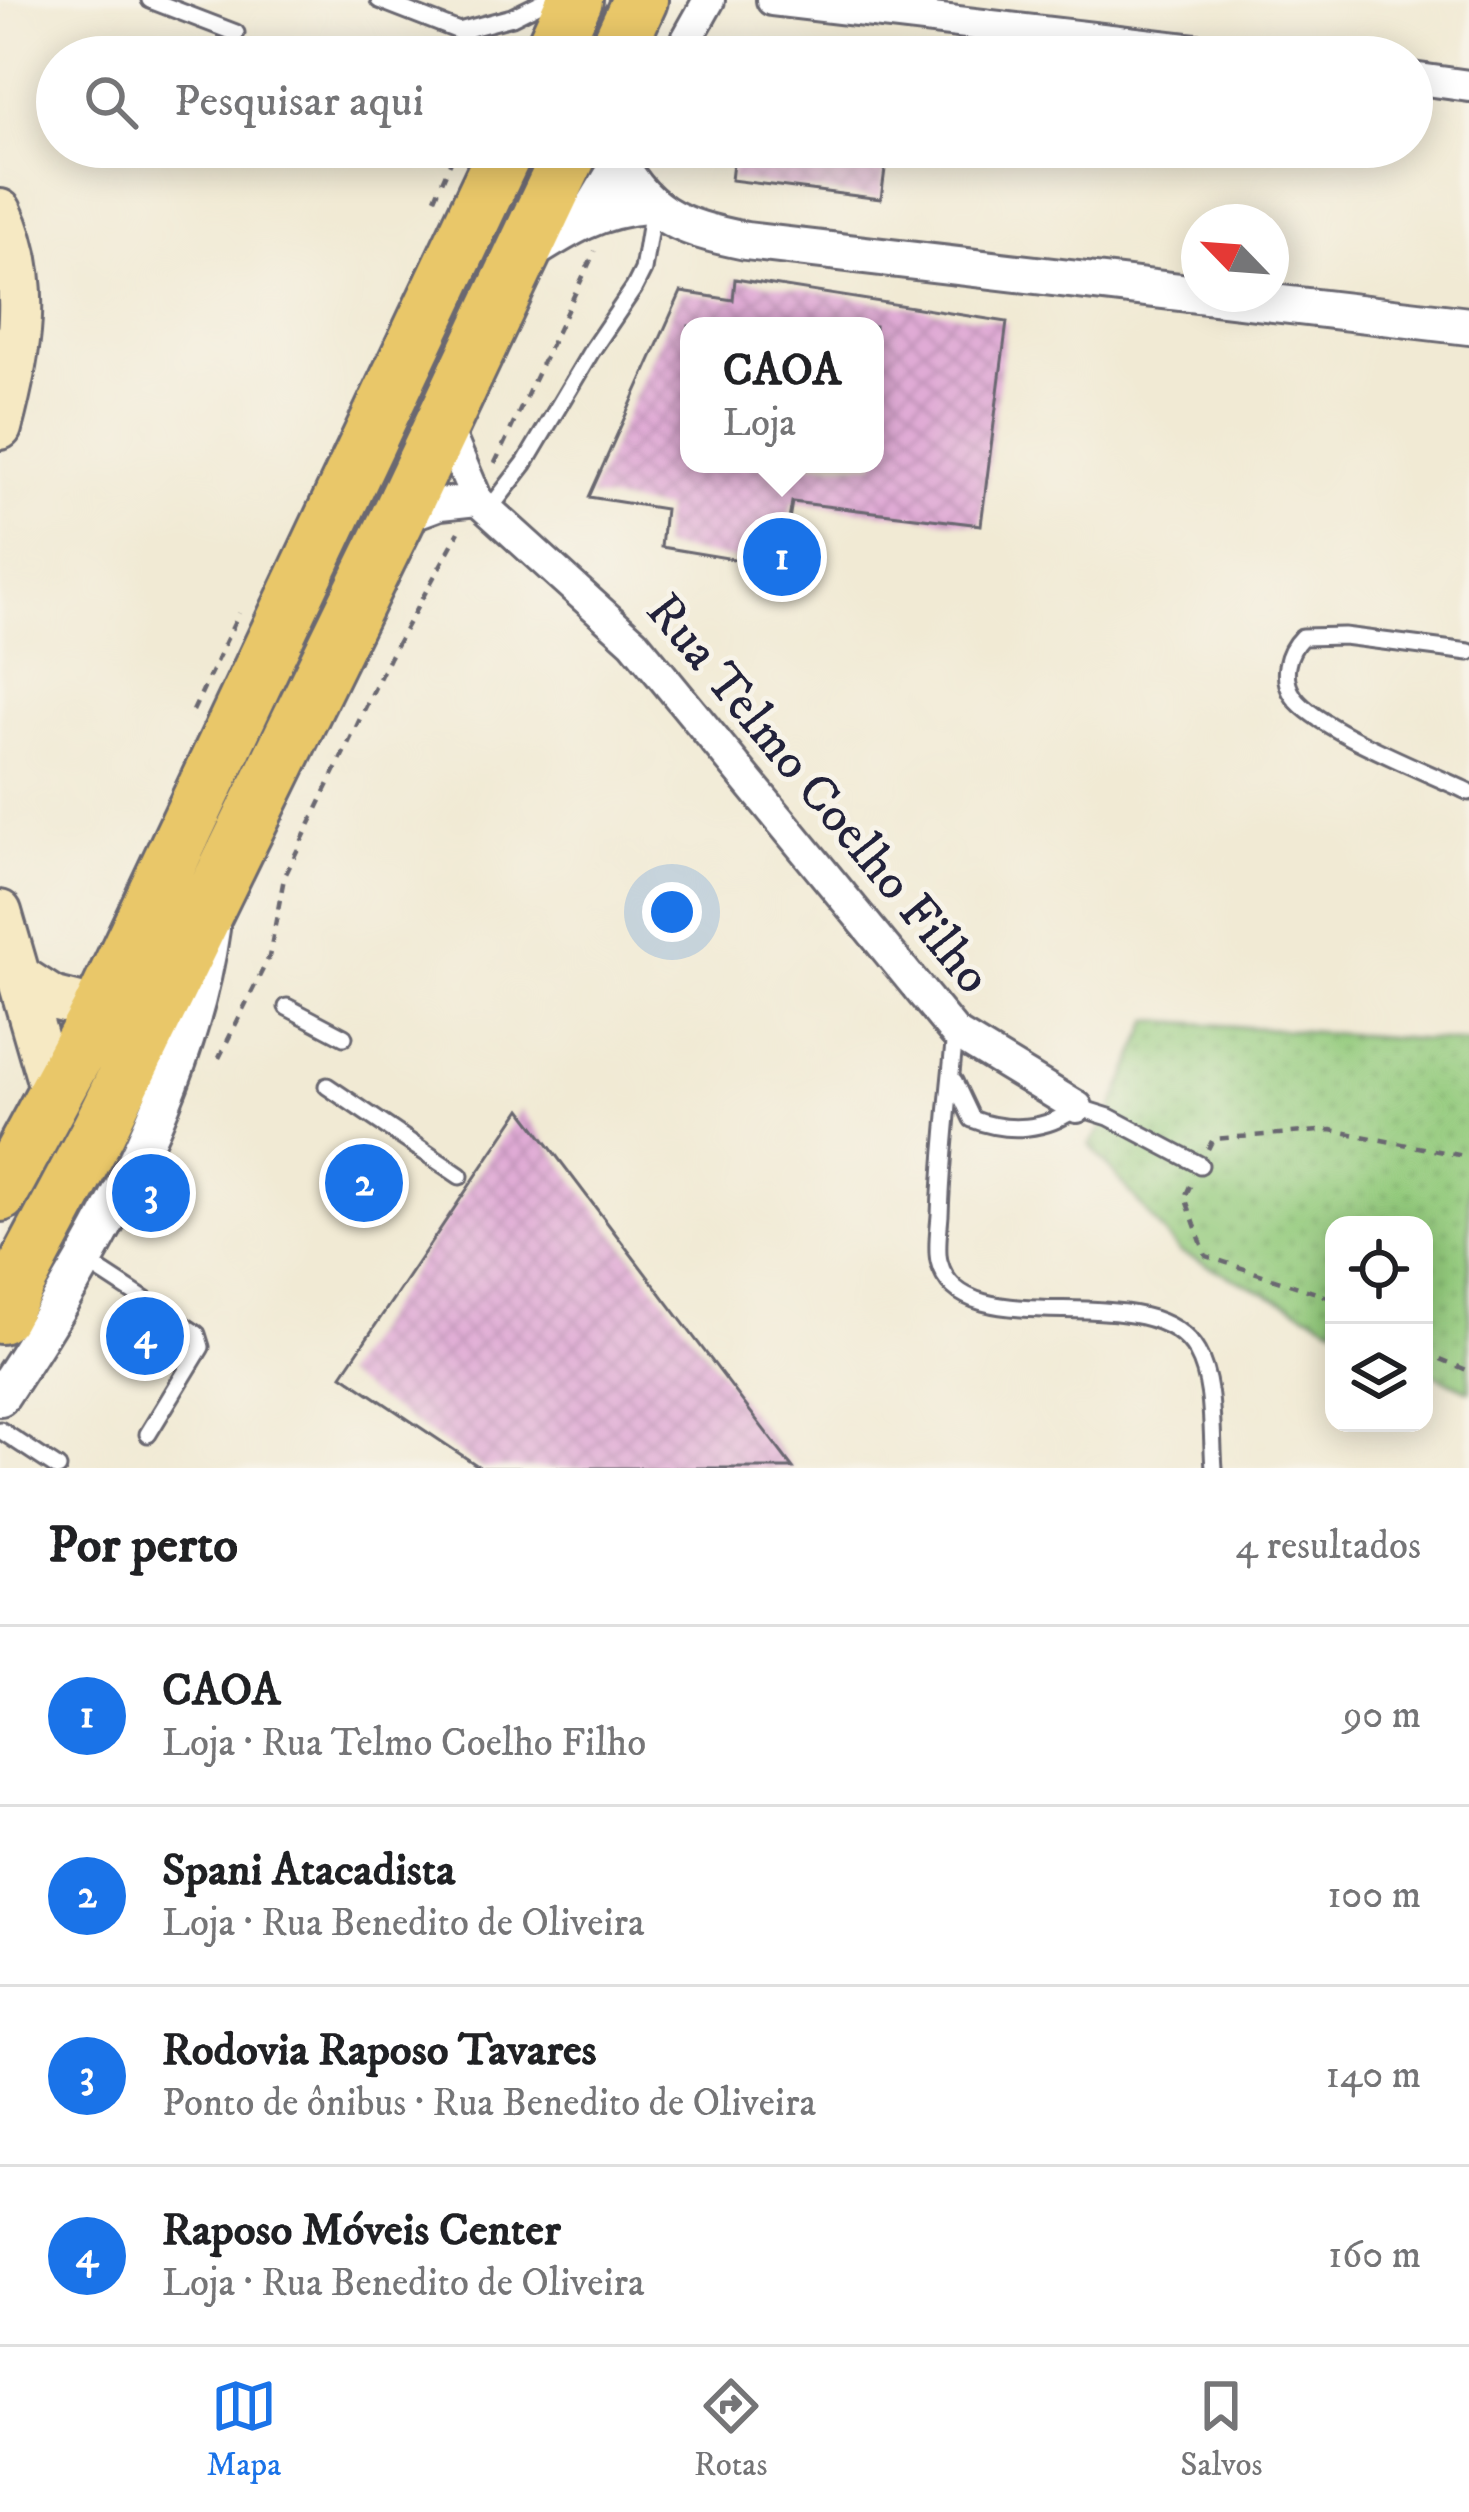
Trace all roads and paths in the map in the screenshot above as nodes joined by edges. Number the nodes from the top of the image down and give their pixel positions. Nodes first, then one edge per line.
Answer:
1 (150, 0) edge
2 (379, 0) edge
3 (546, 0) edge
4 (575, 0) edge
5 (640, 0) edge
6 (710, 0) edge
7 (772, 0) edge
8 (459, 32) junction
9 (236, 33) dead end
10 (462, 36) edge
11 (559, 36) edge
12 (624, 36) edge
13 (689, 36) edge
14 (1077, 36) edge
15 (1433, 81) edge
16 (1469, 86) edge
17 (494, 168) edge
18 (594, 168) edge
19 (612, 168) edge
20 (612, 168) edge
21 (625, 209) junction
22 (0, 211) edge
23 (524, 256) junction
24 (11, 313) edge
25 (1469, 326) edge
26 (443, 418) junction
27 (0, 428) edge
28 (483, 505) junction
29 (398, 520) junction
30 (1469, 652) edge
31 (1469, 792) edge
32 (216, 889) junction
33 (0, 912) edge
34 (21, 977) junction
35 (287, 1006) dead end
36 (100, 1010) junction
37 (955, 1033) junction
38 (344, 1037) dead end
39 (219, 1058) dead end
40 (951, 1073) junction
41 (328, 1086) dead end
42 (53, 1095) junction
43 (1077, 1107) junction
44 (1469, 1157) edge
45 (1200, 1165) junction
46 (460, 1176) dead end
47 (0, 1194) edge
48 (85, 1262) junction
49 (1325, 1296) edge
50 (0, 1316) edge
51 (1433, 1356) edge
52 (1469, 1371) edge
53 (0, 1397) edge
54 (0, 1430) edge
55 (148, 1434) dead end
56 (58, 1468) edge
57 (1214, 1468) edge

1 - 9 lane
2 - 8 lane
3 - 8 lane
4 - 11 highway
5 - 12 highway
6 - 13 street
7 - 14 street
8 - 10 lane
15 - 16 street
17 - 36 highway
18 - 23 highway
19 - 21 street
20 - 21 street
21 - 23 street
21 - 25 street
21 - 28 path
21 - 28 lane
22 - 24 main road
23 - 26 highway
24 - 27 main road
26 - 28 street, Rua Telmo Coelho Filho
26 - 29 highway
28 - 29 street
28 - 37 street, Rua Telmo Coelho Filho
28 - 39 path
29 - 32 highway
30 - 31 lane
32 - 48 street
32 - 50 highway
33 - 34 main road
34 - 36 main road
34 - 42 main road
35 - 38 lane
36 - 42 highway
37 - 40 lane
37 - 43 street, Rua Telmo Coelho Filho
40 - 43 lane
40 - 57 lane
41 - 46 lane
42 - 47 highway
43 - 45 lane, Rua Telmo Coelho Filho
44 - 45 path
45 - 49 path
48 - 53 street
48 - 55 lane
51 - 52 path
54 - 56 lane

